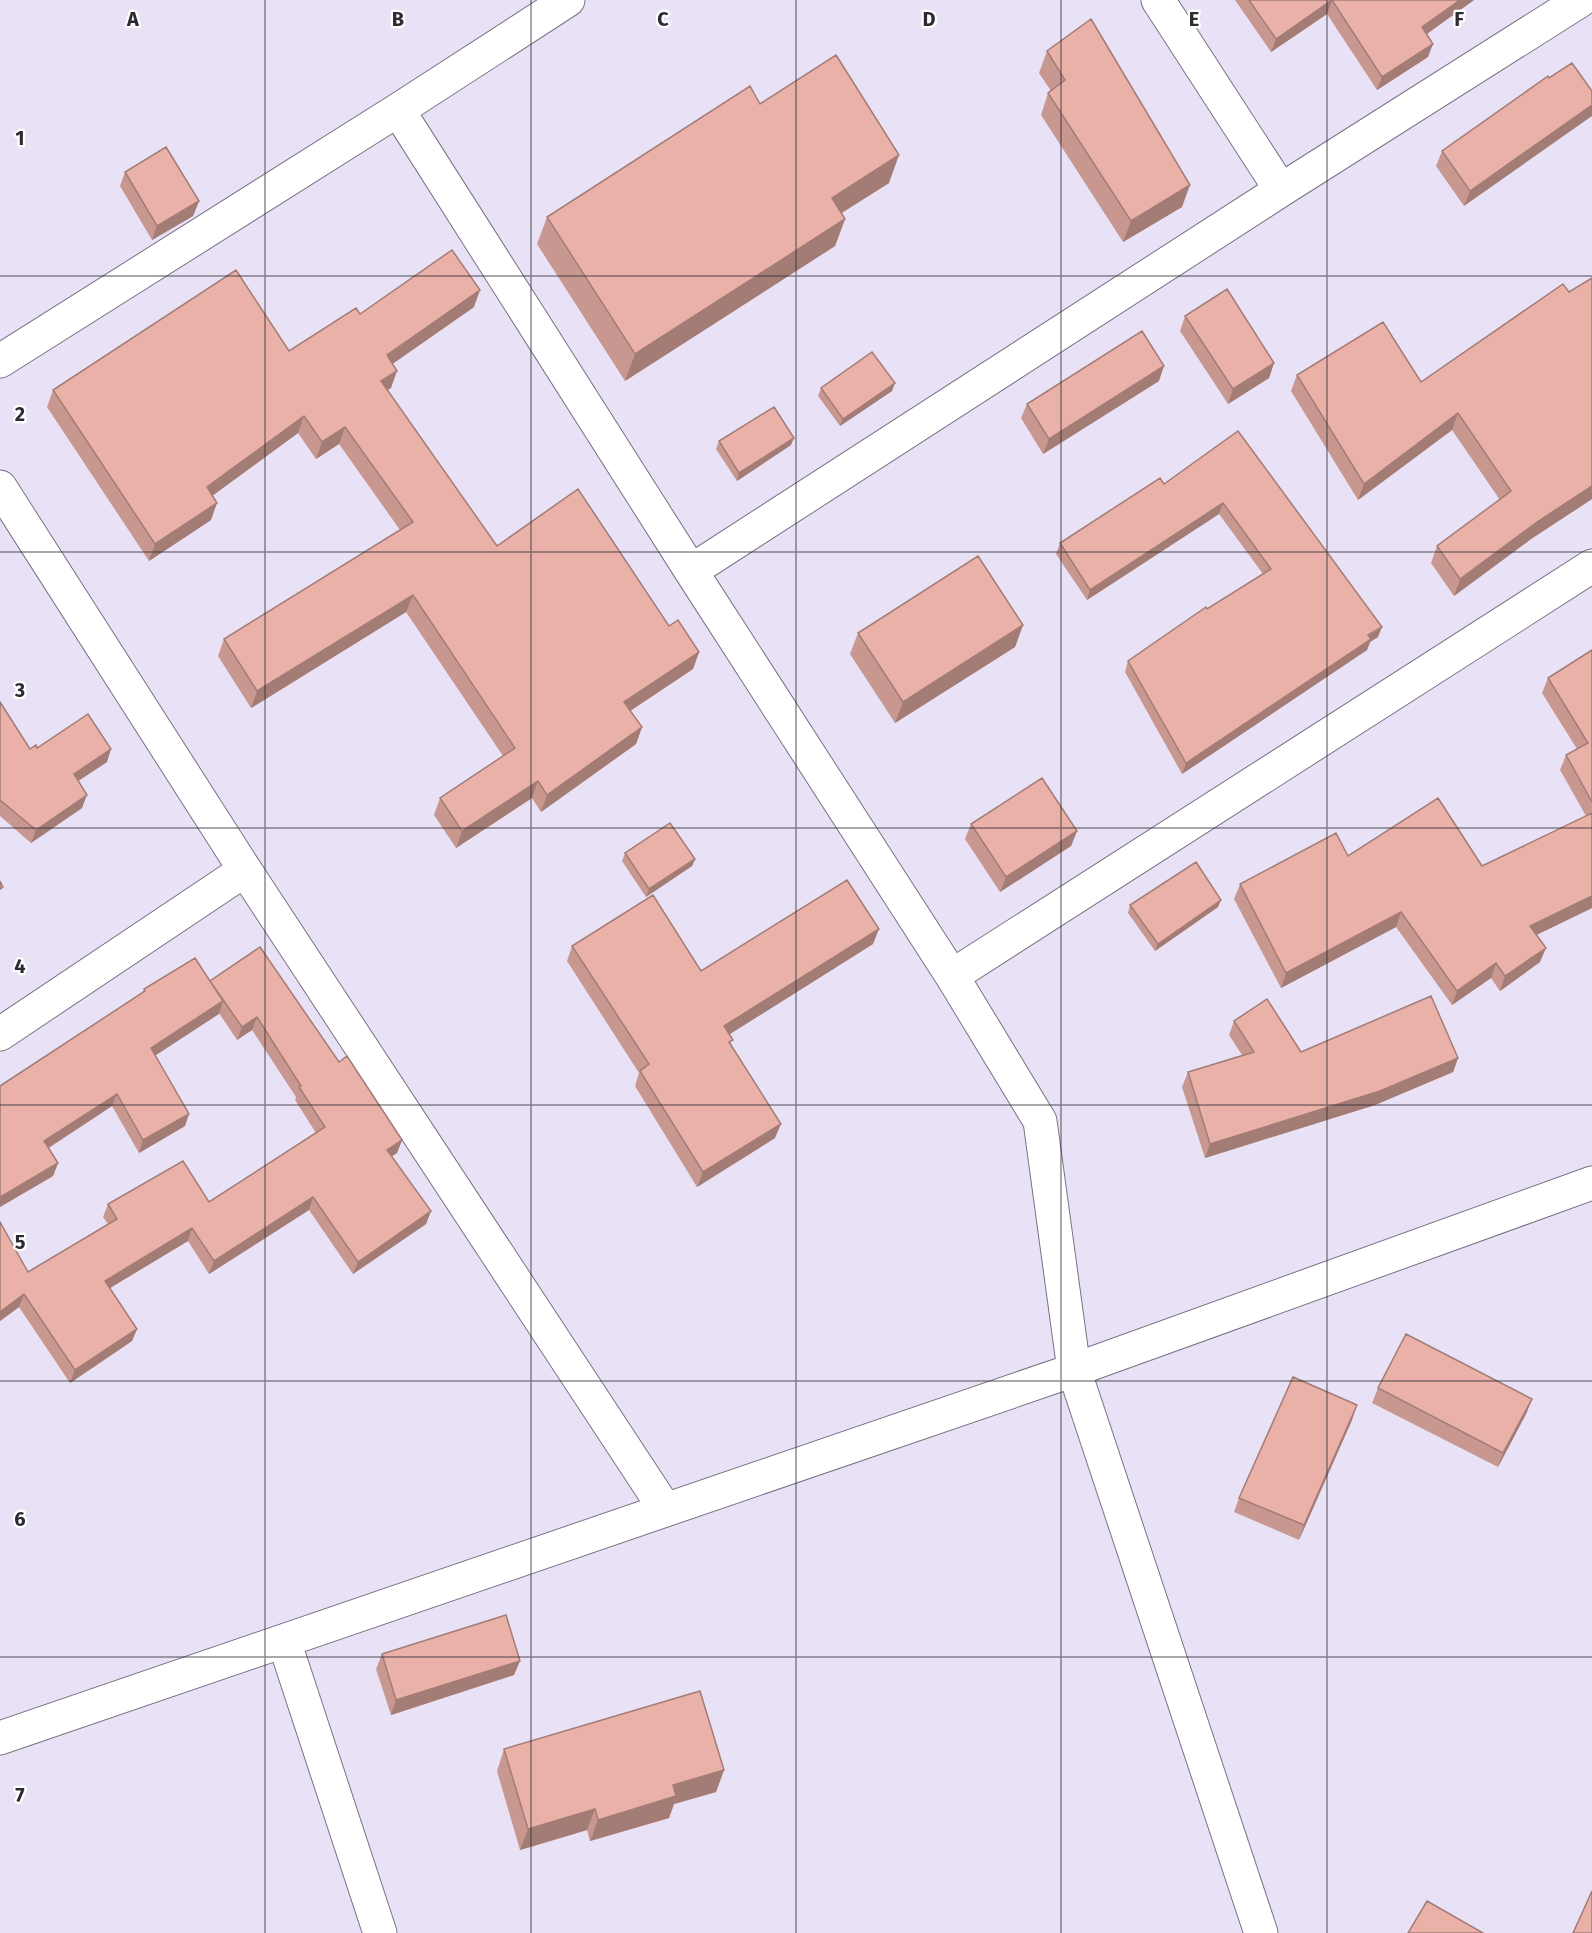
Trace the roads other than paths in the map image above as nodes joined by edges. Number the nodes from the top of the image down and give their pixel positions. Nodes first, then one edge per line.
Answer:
1 (568, 0) edge
2 (1158, 0) edge
3 (1581, 0) edge
4 (398, 110) junction
5 (1281, 190) junction
6 (0, 361) edge
7 (0, 488) edge
8 (1592, 566) edge
9 (691, 571) junction
10 (245, 870) junction
11 (952, 976) junction
12 (0, 1034) edge
13 (1592, 1183) edge
14 (1074, 1370) junction
15 (665, 1509) junction
16 (284, 1641) junction
17 (0, 1738) edge
18 (380, 1933) edge
19 (1261, 1933) edge

1 - 4 street
2 - 5 street
3 - 5 street
4 - 6 street
4 - 9 street
5 - 9 street
7 - 10 street
8 - 11 street
9 - 11 street
10 - 12 street
10 - 15 street
11 - 14 street
13 - 14 street
14 - 15 street
14 - 19 street
15 - 16 street
16 - 17 street
16 - 18 street

